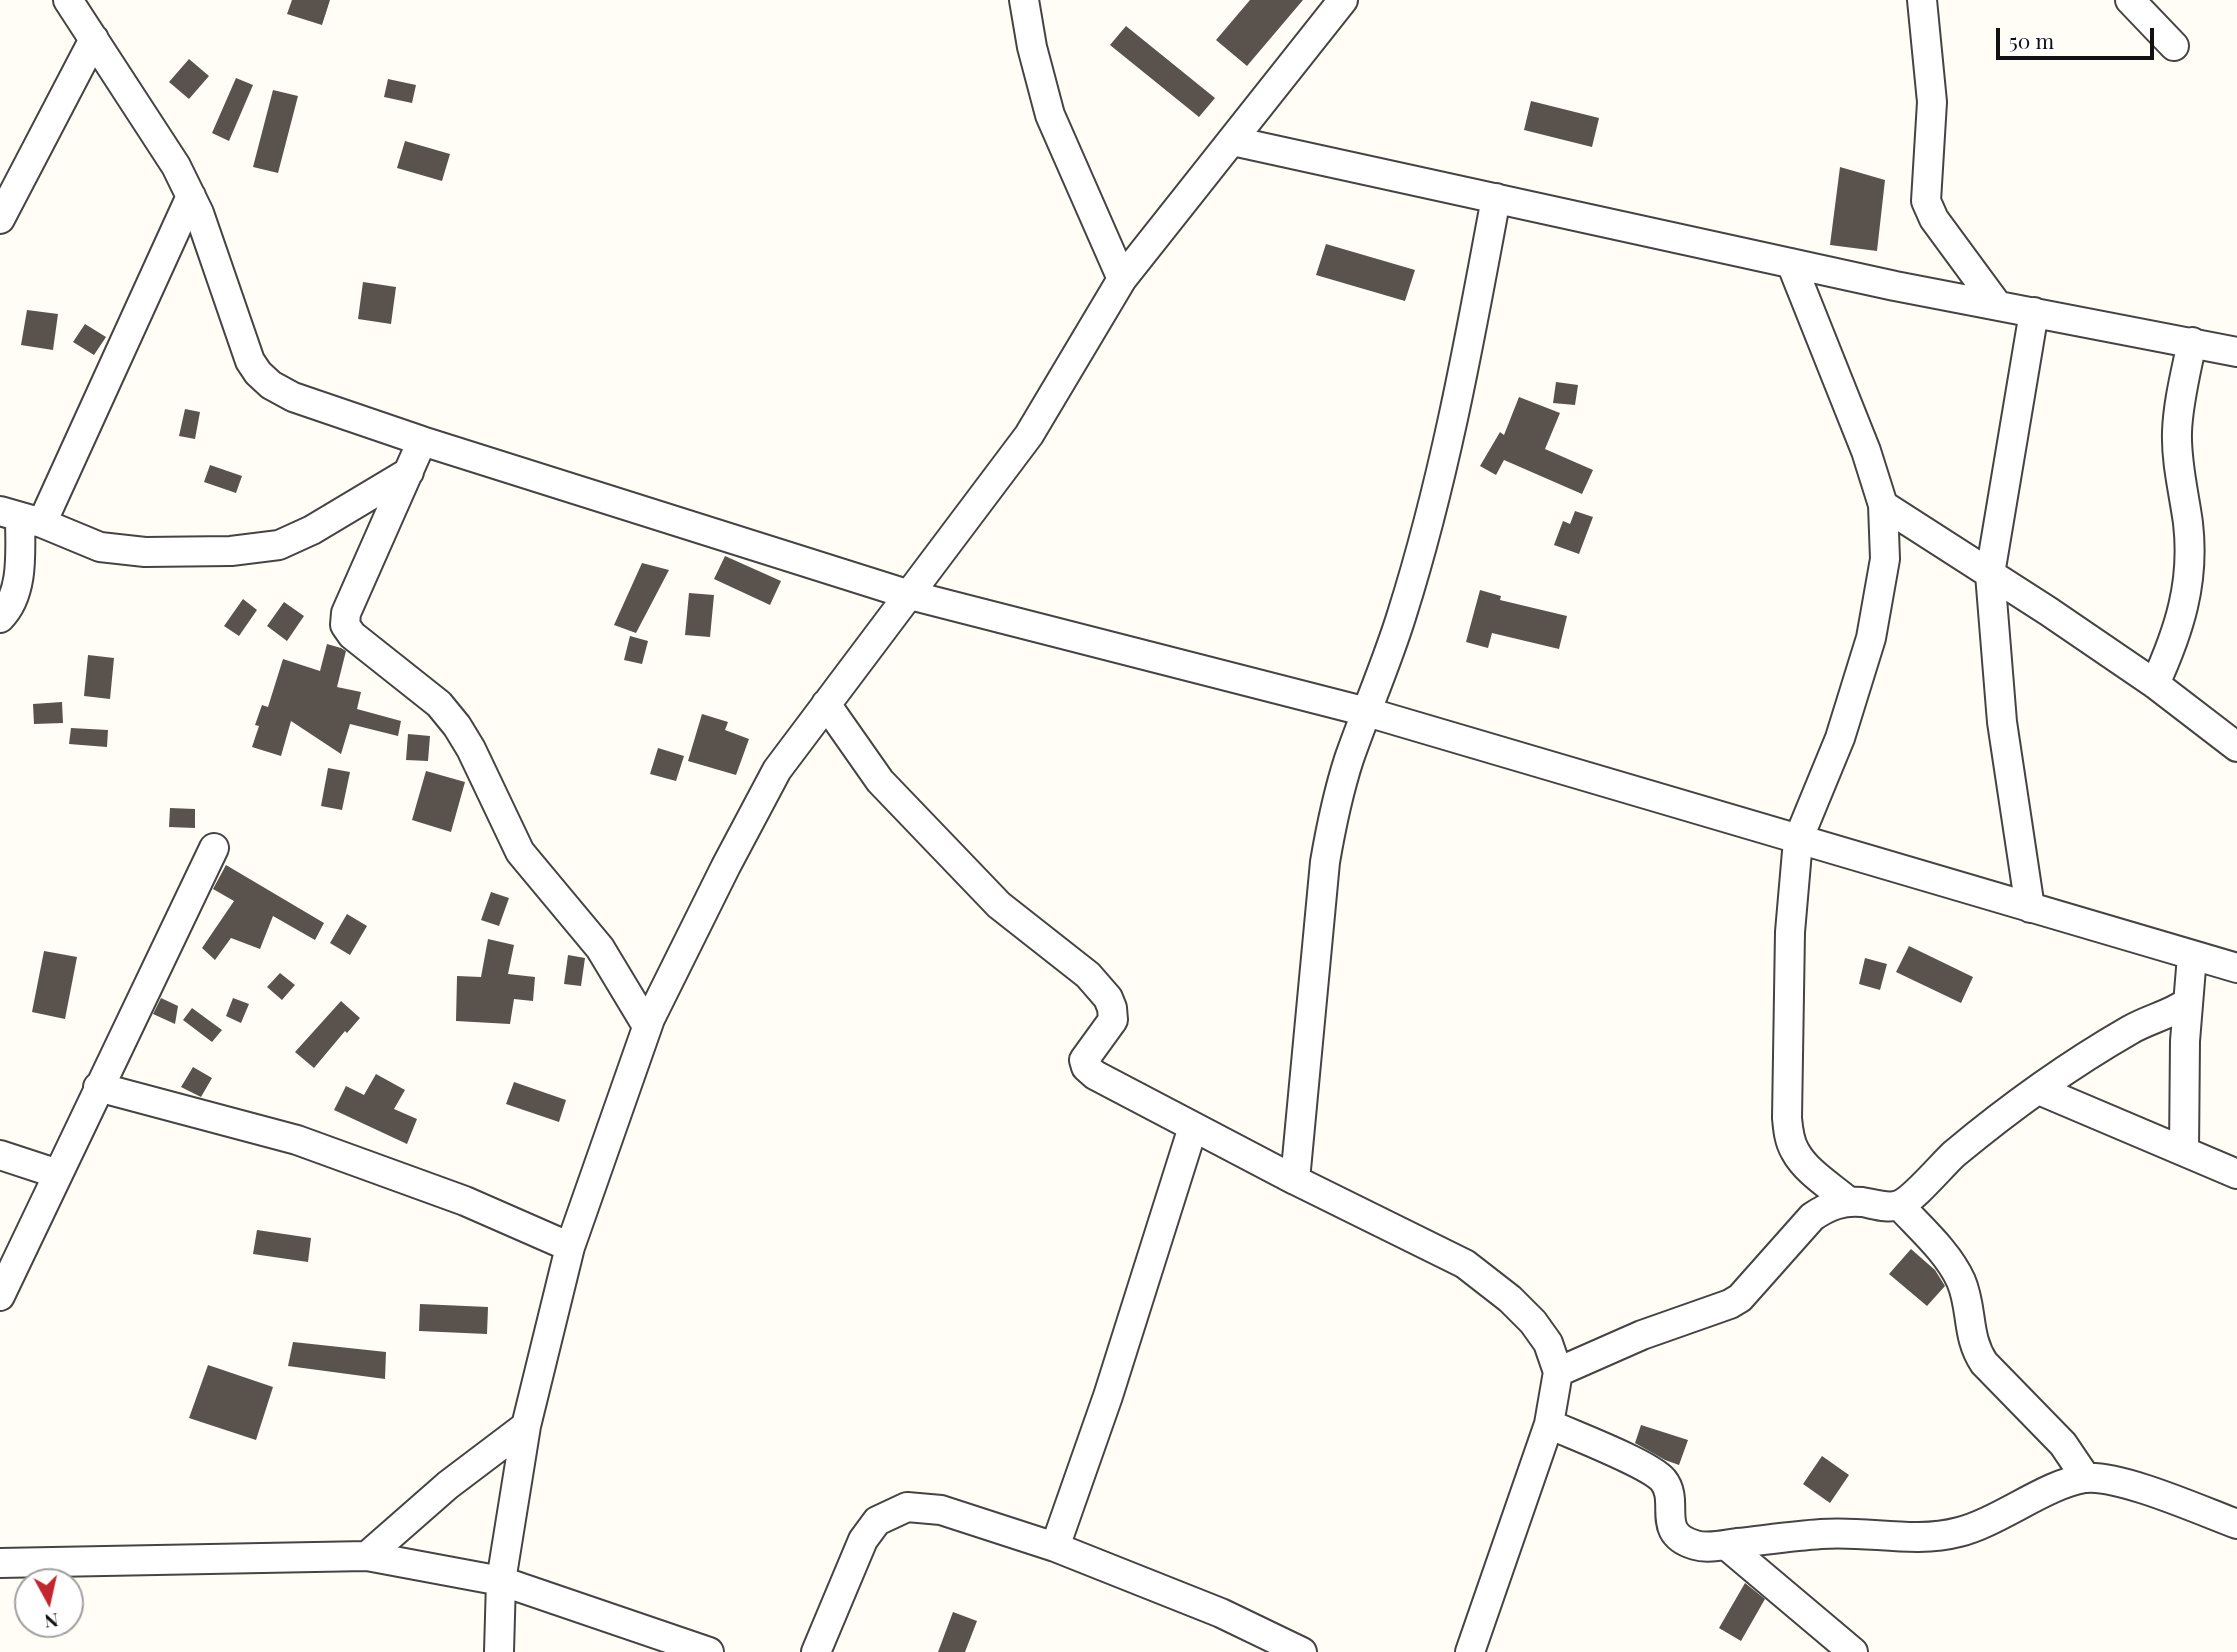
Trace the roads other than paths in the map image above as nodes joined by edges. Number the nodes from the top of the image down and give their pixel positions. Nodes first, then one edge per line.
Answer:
1 (68, 0) edge
2 (1024, 0) edge
3 (1343, 0) edge
4 (1922, 0) edge
5 (2130, 0) edge
6 (94, 39) junction
7 (2174, 46) dead end
8 (1233, 141) junction
9 (191, 196) junction
10 (1496, 198) junction
11 (0, 219) edge
12 (1791, 263) junction
13 (1122, 279) junction
14 (1998, 306) junction
15 (2034, 312) junction
16 (2192, 342) junction
17 (2237, 352) edge
18 (422, 442) junction
19 (409, 472) junction
20 (1883, 505) junction
21 (21, 517) edge
22 (1990, 575) junction
23 (911, 595) junction
24 (0, 618) edge
25 (2155, 684) junction
26 (826, 704) junction
27 (1367, 712) junction
28 (2237, 747) edge
29 (1798, 840) junction
30 (214, 848) dead end
31 (2030, 908) junction
32 (2192, 956) junction
33 (2237, 968) edge
34 (2188, 1002) junction
35 (647, 1026) junction
36 (98, 1087) junction
37 (2039, 1090) junction
38 (1193, 1127) junction
39 (2184, 1151) junction
40 (0, 1155) edge
41 (58, 1174) junction
42 (2237, 1174) edge
43 (1295, 1180) junction
44 (1849, 1202) junction
45 (1899, 1205) junction
46 (570, 1247) junction
47 (0, 1296) edge
48 (1558, 1371) junction
49 (1549, 1424) junction
50 (526, 1426) junction
51 (2086, 1478) junction
52 (2237, 1524) edge
53 (1726, 1545) junction
54 (1055, 1547) junction
55 (367, 1556) junction
56 (0, 1563) edge
57 (501, 1581) junction
58 (499, 1652) edge
59 (709, 1652) edge
60 (816, 1652) edge
61 (1301, 1652) edge
62 (1470, 1652) edge
63 (1853, 1652) edge

1 - 6 street
2 - 13 street
3 - 8 street
4 - 14 street
5 - 7 street
6 - 9 street
6 - 11 street
8 - 10 street
8 - 13 street
9 - 18 street
9 - 21 street
10 - 12 street
10 - 27 street
12 - 14 street
12 - 20 street
13 - 23 street
14 - 15 street
15 - 16 street
15 - 22 street
16 - 17 street
16 - 25 street
18 - 19 street
18 - 23 street
19 - 21 street
19 - 35 street
20 - 22 street
20 - 29 street
21 - 24 street
22 - 25 street
22 - 31 street
23 - 26 street
23 - 27 street
25 - 28 street
26 - 35 street
26 - 38 street
27 - 29 street
27 - 43 street
29 - 31 street
29 - 44 street
30 - 36 street
31 - 32 street
32 - 33 street
32 - 34 street
34 - 37 street
34 - 39 street
35 - 46 street
36 - 41 street
36 - 46 street
37 - 39 street
37 - 45 street
38 - 43 street
38 - 54 street
39 - 42 street
40 - 41 street
41 - 47 street
43 - 48 street
44 - 45 street
44 - 48 street
45 - 51 street
46 - 50 street
48 - 49 street
49 - 53 street
49 - 62 street
50 - 55 street
50 - 57 street
51 - 52 street
51 - 53 street
53 - 63 street
54 - 60 street
54 - 61 street
55 - 56 street
55 - 57 street
57 - 58 street
57 - 59 street

